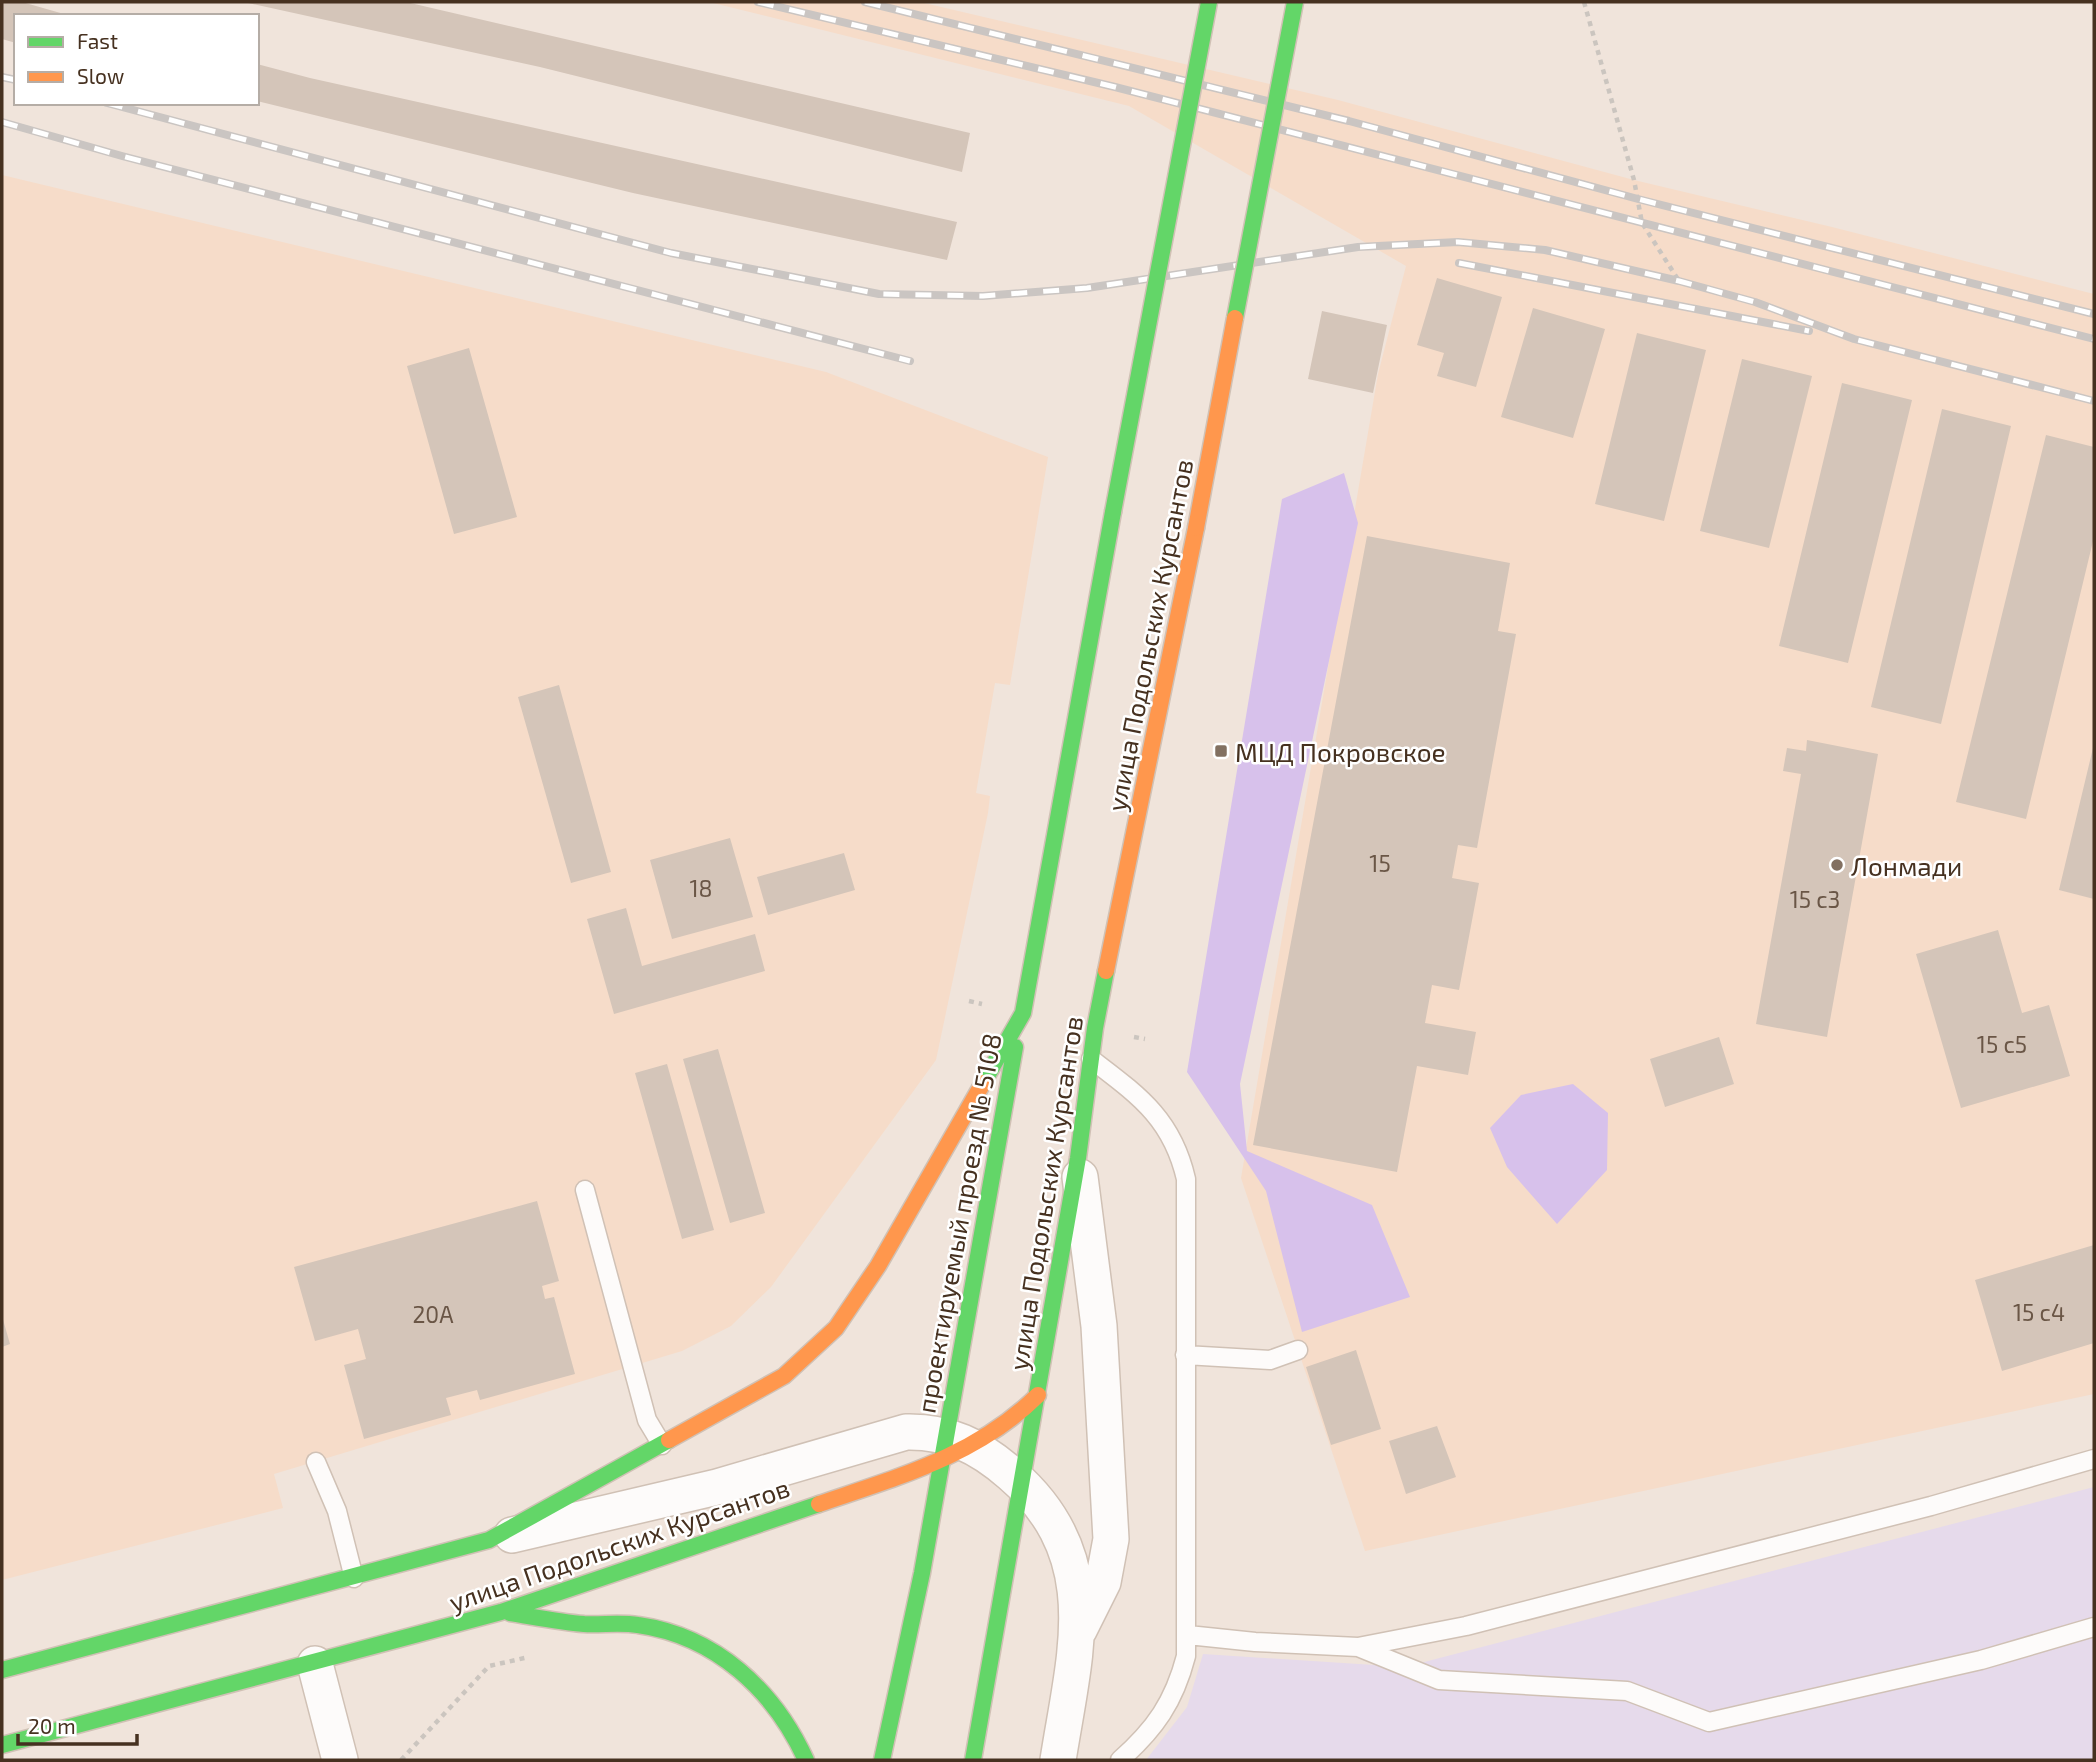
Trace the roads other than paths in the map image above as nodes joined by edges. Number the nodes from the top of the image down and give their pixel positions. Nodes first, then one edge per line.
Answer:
1 (1209, 2) edge
2 (1295, 2) edge
3 (1020, 1021) junction
4 (1091, 1059) junction
5 (1078, 1158) junction
6 (585, 1190) dead end
7 (1298, 1350) dead end
8 (1185, 1355) junction
9 (1038, 1395) junction
10 (662, 1444) junction
11 (952, 1447) junction
12 (2094, 1459) edge
13 (316, 1462) dead end
14 (1021, 1483) junction
15 (489, 1540) junction
16 (354, 1578) junction
17 (501, 1612) junction
18 (2094, 1627) edge
19 (1079, 1630) junction
20 (1188, 1635) junction
21 (1359, 1647) junction
22 (315, 1664) junction
23 (2, 1670) edge
24 (2, 1745) edge
25 (340, 1760) edge
26 (806, 1760) edge
27 (883, 1760) edge
28 (972, 1760) edge
29 (1058, 1760) edge
30 (1120, 1760) edge

1 - 3 main road, улица Подольских Курсантов, bridge
2 - 4 main road, улица Подольских Курсантов, bridge
3 - 10 main road, улица Подольских Курсантов
3 - 11 main road, проектируемый проезд № 5108
4 - 5 main road, улица Подольских Курсантов
4 - 8 lane
5 - 9 main road, улица Подольских Курсантов
5 - 19 street
6 - 10 lane
7 - 8 lane
8 - 20 lane
9 - 11 main road, улица Подольских Курсантов
9 - 14 main road
10 - 15 main road, улица Подольских Курсантов
11 - 14 street
11 - 15 street
11 - 17 main road, улица Подольских Курсантов
11 - 27 main road, проектируемый проезд № 5108
12 - 21 lane
13 - 16 lane
14 - 19 street
14 - 28 main road
15 - 16 main road, улица Подольских Курсантов
16 - 23 main road, улица Подольских Курсантов
17 - 22 main road, улица Подольских Курсантов
17 - 26 main road
18 - 21 lane
19 - 29 street
20 - 21 lane
20 - 30 lane
22 - 24 main road, улица Подольских Курсантов
22 - 25 street

